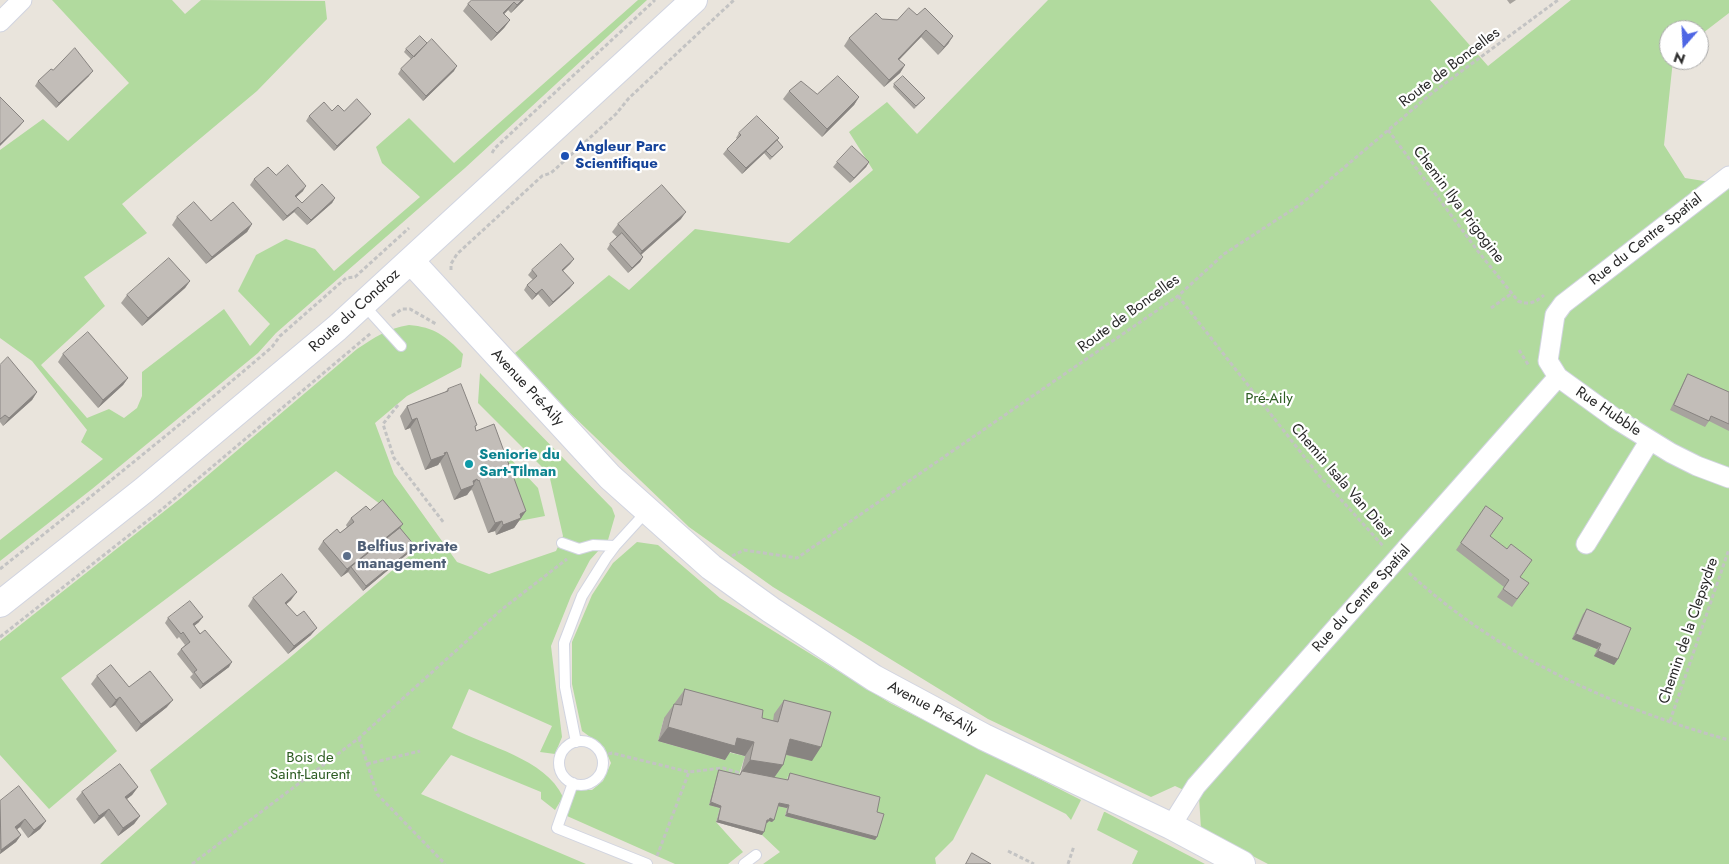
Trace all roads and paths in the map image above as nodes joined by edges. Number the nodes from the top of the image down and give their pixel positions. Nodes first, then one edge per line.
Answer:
1 (22, 0) edge
2 (655, 0) edge
3 (694, 0) edge
4 (734, 0) edge
5 (1558, 0) edge
6 (0, 22) edge
7 (1388, 130) junction
8 (495, 148) dead end
9 (1729, 177) edge
10 (411, 261) junction
11 (448, 274) dead end
12 (355, 277) dead end
13 (1178, 296) junction
14 (364, 304) junction
15 (1491, 308) dead end
16 (382, 324) junction
17 (437, 325) dead end
18 (401, 346) dead end
19 (1558, 377) junction
20 (398, 405) dead end
21 (1650, 440) junction
22 (1729, 478) edge
23 (647, 511) junction
24 (444, 523) dead end
25 (562, 543) dead end
26 (1586, 544) dead end
27 (614, 546) junction
28 (579, 549) junction
29 (1729, 549) edge
30 (1396, 561) junction
31 (711, 567) junction
32 (0, 569) edge
33 (0, 604) edge
34 (0, 637) edge
35 (1670, 721) junction
36 (359, 738) junction
37 (1729, 740) edge
38 (576, 742) junction
39 (420, 751) dead end
40 (602, 756) junction
41 (367, 764) junction
42 (689, 772) junction
43 (740, 774) edge
44 (573, 783) junction
45 (1171, 826) junction
46 (1074, 846) dead end
47 (1008, 851) dead end
48 (756, 854) dead end
49 (192, 864) edge
50 (445, 864) edge
51 (647, 864) edge
52 (654, 864) edge
53 (744, 864) edge
54 (1034, 864) edge
55 (1068, 864) edge
56 (1242, 864) edge

1 - 6 street
2 - 8 path
3 - 10 street, Route du Condroz
4 - 11 path
5 - 7 path, Route de Boncelles
7 - 13 path, Route de Boncelles
7 - 15 path, Chemin Ilya Prigogine
9 - 19 street, Rue du Centre Spatial
10 - 14 street, Route du Condroz
10 - 23 street, Avenue Pré-Aily
12 - 32 path
13 - 30 path, Chemin Isala Van Diest
13 - 31 path, Route de Boncelles
14 - 16 lane
14 - 33 street, Route du Condroz
16 - 17 path
16 - 18 lane
16 - 34 path
19 - 21 street, Rue Hubble
19 - 30 street, Rue du Centre Spatial
20 - 24 path
21 - 22 street, Rue Hubble
21 - 26 street
23 - 27 lane
23 - 31 street, Avenue Pré-Aily
25 - 28 lane
27 - 28 lane
27 - 38 lane
28 - 36 path
29 - 35 path, Chemin de la Clepsydre
30 - 35 path, Chemin Isala Van Diest
30 - 45 street, Rue du Centre Spatial
31 - 45 street, Avenue Pré-Aily
35 - 37 path, Chemin Isala Van Diest
36 - 41 path
36 - 49 path
38 - 40 lane
38 - 44 lane
39 - 41 path
40 - 42 path
40 - 44 lane
41 - 50 path
42 - 43 path
42 - 52 path
44 - 51 lane
45 - 56 street, Avenue Pré-Aily
46 - 55 path
47 - 54 path
48 - 53 lane

